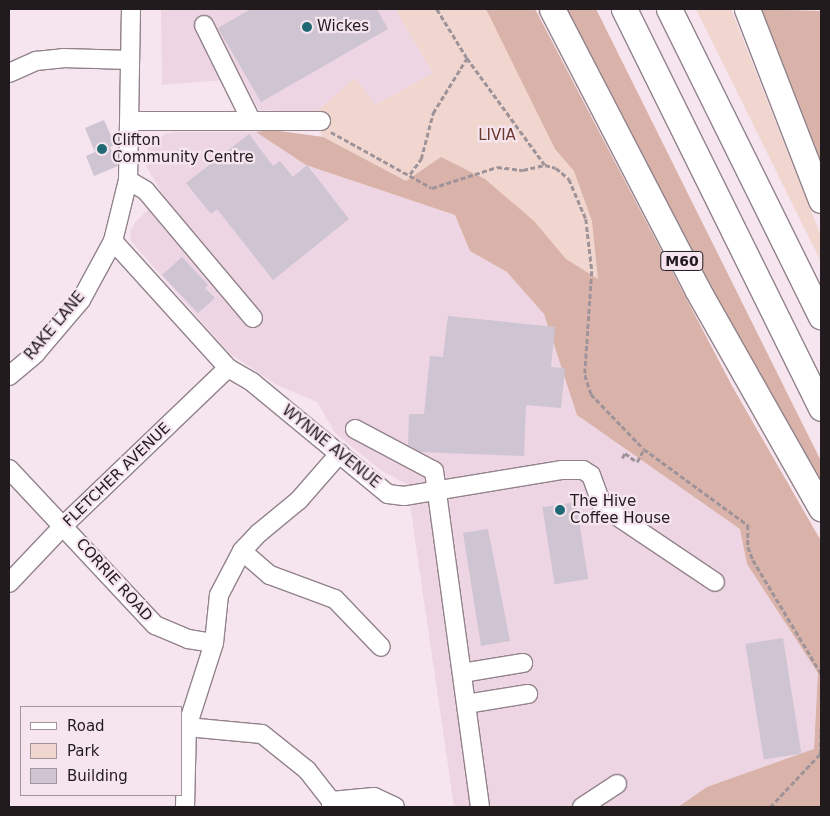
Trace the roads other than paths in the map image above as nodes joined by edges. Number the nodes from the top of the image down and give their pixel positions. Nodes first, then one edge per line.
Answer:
1 (131, 9) edge
2 (552, 9) edge
3 (624, 9) edge
4 (669, 9) edge
5 (747, 9) edge
6 (204, 25) dead end
7 (130, 60) junction
8 (9, 72) edge
9 (131, 120) junction
10 (251, 120) junction
11 (318, 121) road end
12 (128, 180) junction
13 (821, 200) edge
14 (113, 241) junction
15 (821, 316) edge
16 (253, 318) dead end
17 (228, 368) junction
18 (9, 376) edge
19 (821, 408) edge
20 (355, 429) dead end
21 (340, 453) junction
22 (9, 469) edge
23 (438, 490) junction
24 (821, 508) edge
25 (64, 525) junction
26 (242, 551) junction
27 (715, 582) dead end
28 (9, 583) edge
29 (214, 643) junction
30 (381, 647) dead end
31 (524, 663) dead end
32 (462, 673) junction
33 (528, 694) dead end
34 (466, 704) junction
35 (186, 727) junction
36 (184, 779) edge
37 (617, 784) dead end
38 (331, 804) edge
39 (185, 807) edge
40 (395, 807) edge
41 (480, 807) edge
42 (582, 807) edge

1 - 7 street, RAKE LANE
2 - 24 highway, M60
3 - 19 highway
4 - 15 highway
5 - 13 highway
6 - 10 street
7 - 8 street
7 - 9 street, RAKE LANE
9 - 10 street
9 - 12 street, RAKE LANE
10 - 11 street
12 - 14 street, RAKE LANE
12 - 16 street
14 - 17 street, WYNNE AVENUE
14 - 18 street, RAKE LANE
17 - 21 street, WYNNE AVENUE
17 - 25 street, FLETCHER AVENUE
20 - 23 street
21 - 23 street, WYNNE AVENUE
21 - 26 street
22 - 25 street, CORRIE ROAD
23 - 27 street, WYNNE AVENUE
23 - 32 street
25 - 28 street, FLETCHER AVENUE
25 - 29 street, CORRIE ROAD
26 - 29 street
26 - 30 street
29 - 35 street
31 - 32 street
32 - 34 street
33 - 34 street
34 - 41 street
35 - 36 street
35 - 38 street
36 - 39 street
37 - 42 street
38 - 40 street

